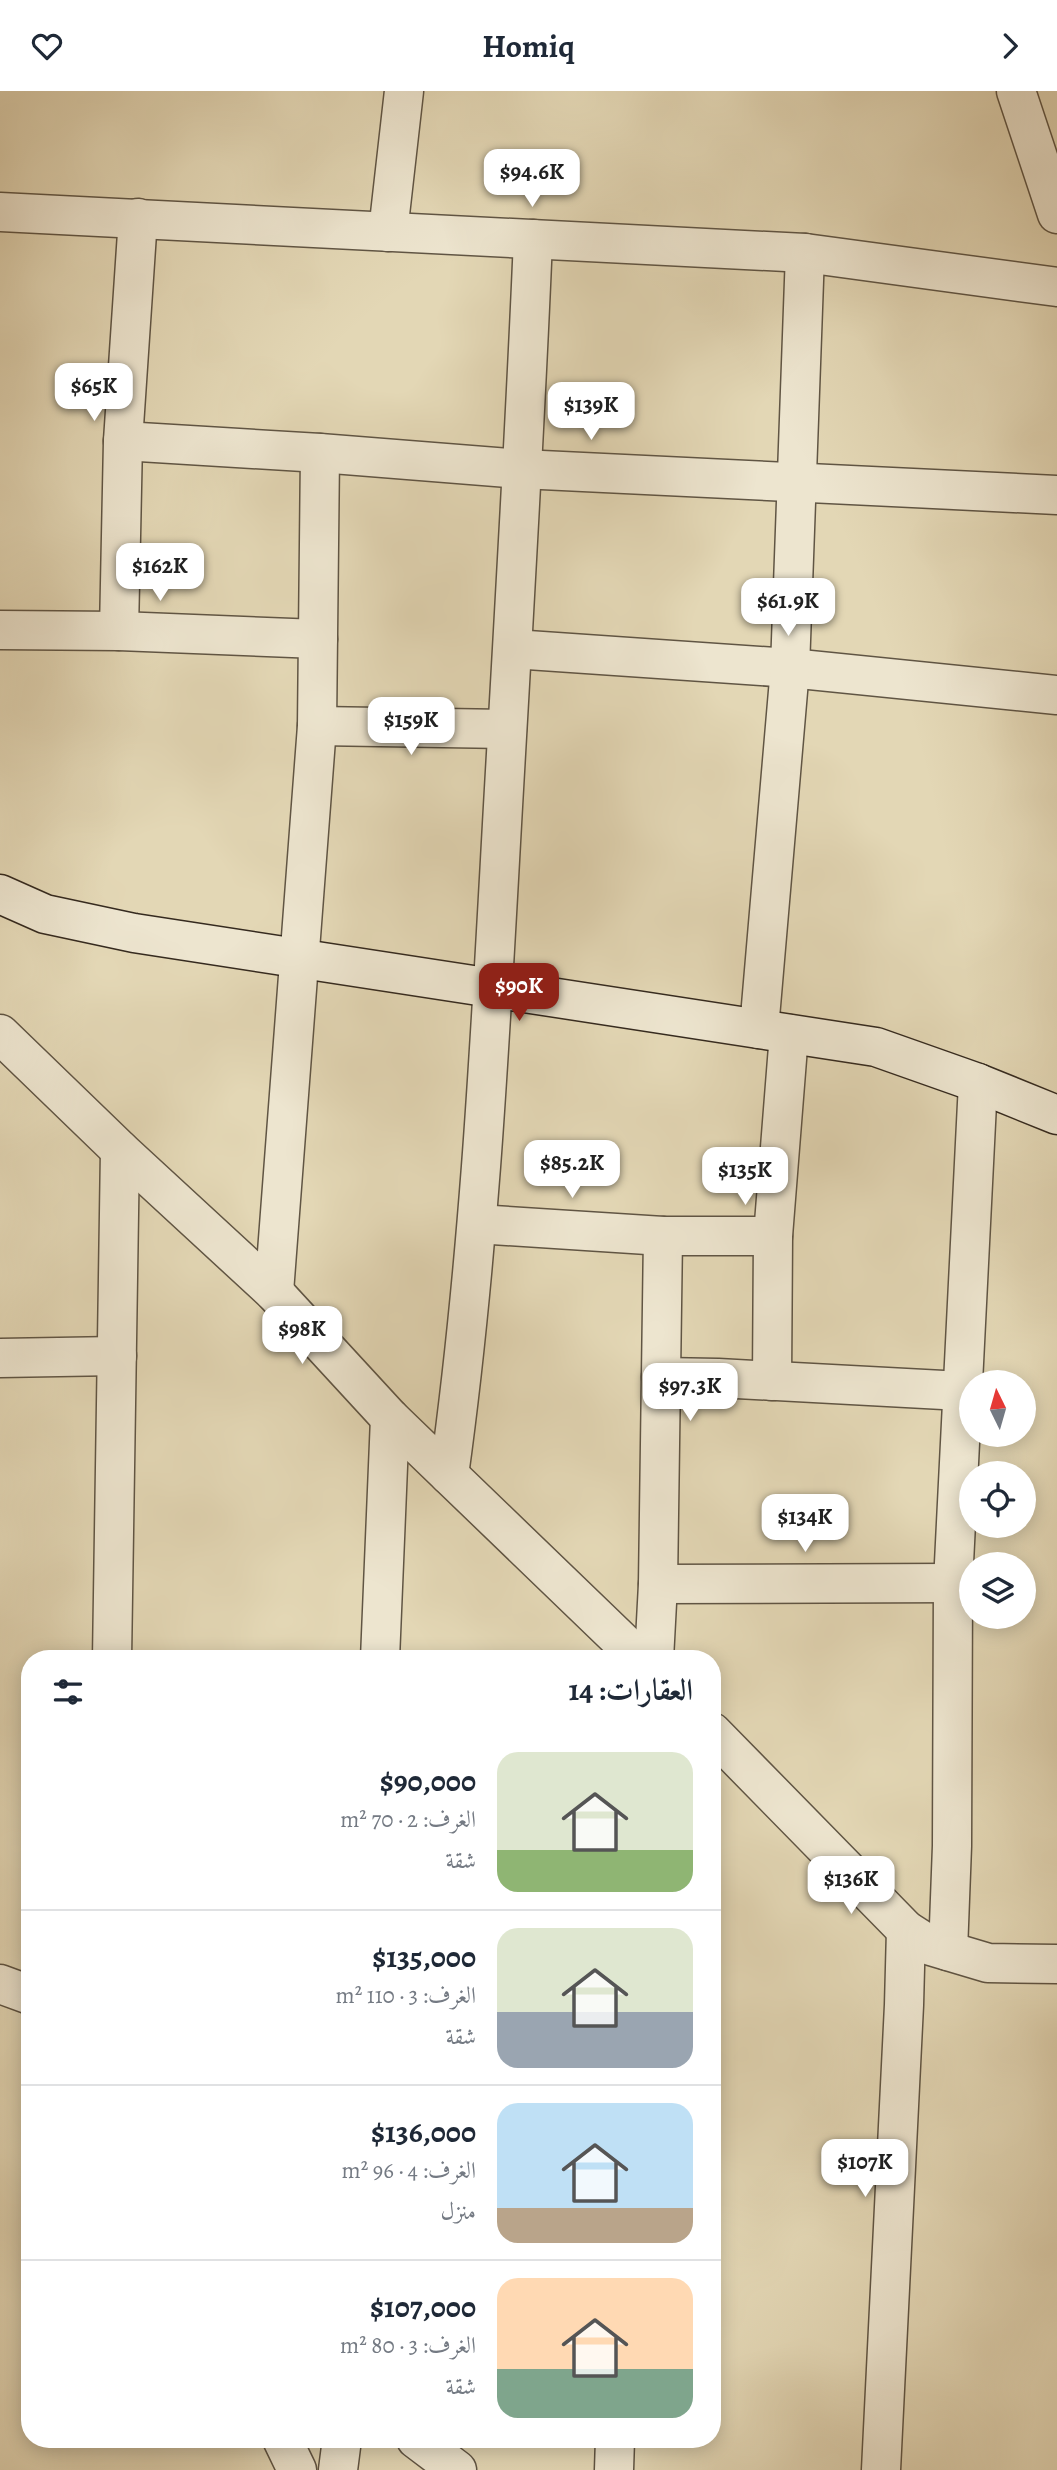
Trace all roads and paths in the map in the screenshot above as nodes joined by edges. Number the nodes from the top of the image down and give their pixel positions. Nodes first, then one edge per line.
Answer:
1 (404, 91) edge
2 (1016, 91) edge
3 (0, 212) edge
4 (1057, 214) edge
5 (138, 218) junction
6 (388, 232) junction
7 (533, 239) junction
8 (805, 253) junction
9 (1057, 287) edge
10 (123, 441) junction
11 (320, 453) junction
12 (521, 469) junction
13 (796, 482) junction
14 (1057, 495) edge
15 (0, 630) edge
16 (119, 631) junction
17 (318, 639) junction
18 (513, 649) junction
19 (790, 668) junction
20 (1057, 695) edge
21 (317, 726) junction
22 (507, 729) junction
23 (0, 894) edge
24 (300, 959) junction
25 (492, 989) junction
26 (774, 1032) junction
27 (0, 1034) edge
28 (978, 1083) junction
29 (1057, 1115) edge
30 (120, 1150) junction
31 (477, 1224) junction
32 (663, 1235) junction
33 (773, 1236) junction
34 (274, 1292) junction
35 (117, 1356) junction
36 (0, 1358) edge
37 (963, 1370) edge
38 (661, 1377) junction
39 (772, 1381) junction
40 (959, 1391) edge
41 (390, 1418) junction
42 (959, 1447) edge
43 (449, 1475) junction
44 (953, 1583) junction
45 (658, 1584) junction
46 (112, 1650) edge
47 (380, 1650) edge
48 (631, 1650) edge
49 (654, 1650) edge
50 (721, 1741) edge
51 (906, 1930) junction
52 (948, 1951) junction
53 (1057, 1964) edge
54 (0, 1984) edge
55 (21, 1992) edge
56 (286, 2448) edge
57 (341, 2448) edge
58 (428, 2448) edge
59 (615, 2448) edge
60 (297, 2470) edge
61 (338, 2470) edge
62 (457, 2470) edge
63 (614, 2470) edge
64 (881, 2470) edge

1 - 6 street
2 - 4 street
3 - 5 street
5 - 6 street
5 - 10 street
6 - 7 street
7 - 8 street
7 - 12 street
8 - 9 street
8 - 13 street
10 - 11 street
10 - 16 street
11 - 12 street
11 - 17 street
12 - 13 street
12 - 18 street
13 - 14 street
13 - 19 street
15 - 16 street
16 - 17 street
17 - 21 street
18 - 19 street
18 - 22 street
19 - 20 street
19 - 26 street
21 - 22 street
21 - 24 street
22 - 25 street
23 - 24 street
24 - 25 street
24 - 34 street
25 - 26 street
25 - 31 street
26 - 28 street
26 - 33 street
27 - 30 street
28 - 29 street
28 - 37 street
30 - 34 street
30 - 35 street
31 - 32 street
31 - 43 street
32 - 33 street
32 - 38 street
33 - 39 street
34 - 41 street
35 - 36 street
35 - 46 street
38 - 39 street
38 - 45 street
39 - 40 street
41 - 43 street
41 - 47 street
42 - 44 street
43 - 48 street
44 - 45 street
44 - 52 street
45 - 49 street
50 - 51 street
51 - 52 street
51 - 64 street
52 - 53 street
54 - 55 street
56 - 60 street
57 - 61 street
58 - 62 street
59 - 63 street

